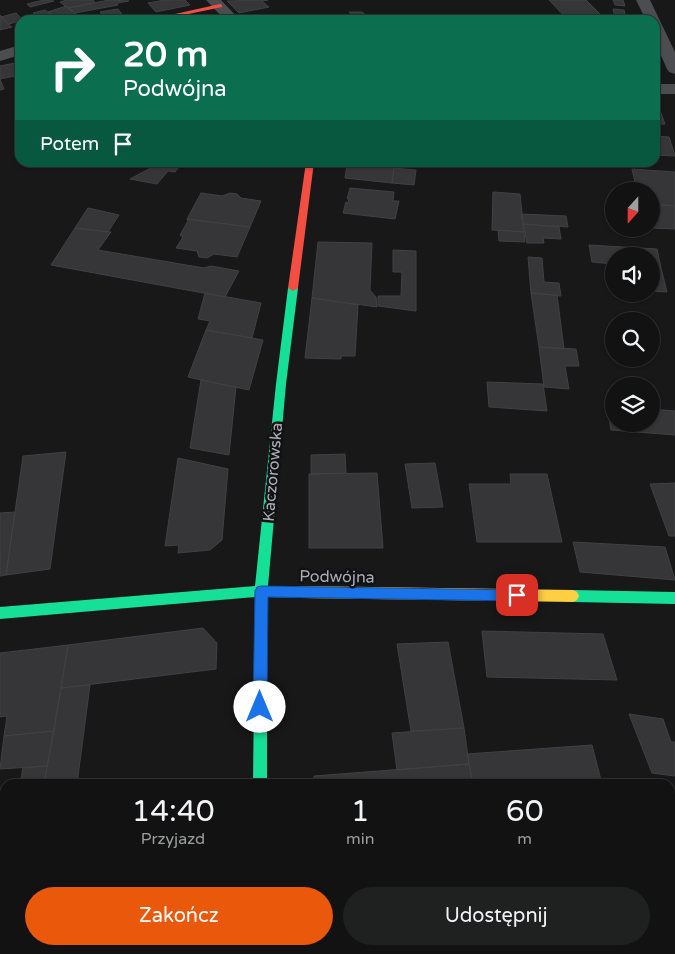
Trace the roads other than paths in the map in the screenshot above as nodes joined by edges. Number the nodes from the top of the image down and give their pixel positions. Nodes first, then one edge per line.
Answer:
1 (643, 0) edge
2 (216, 3) edge
3 (170, 15) edge
4 (228, 15) edge
5 (650, 15) edge
6 (660, 36) edge
7 (15, 52) edge
8 (0, 56) edge
9 (675, 69) edge
10 (660, 89) edge
11 (675, 89) edge
12 (309, 167) edge
13 (261, 591) junction
14 (675, 598) edge
15 (0, 613) edge
16 (260, 779) edge

1 - 5 street
2 - 3 street
2 - 4 street
6 - 9 street
7 - 8 street
10 - 11 street
12 - 13 street, Kaczorowska
13 - 14 street, Podwójna
13 - 15 street, Podwójna
13 - 16 street, Kaczorowska

